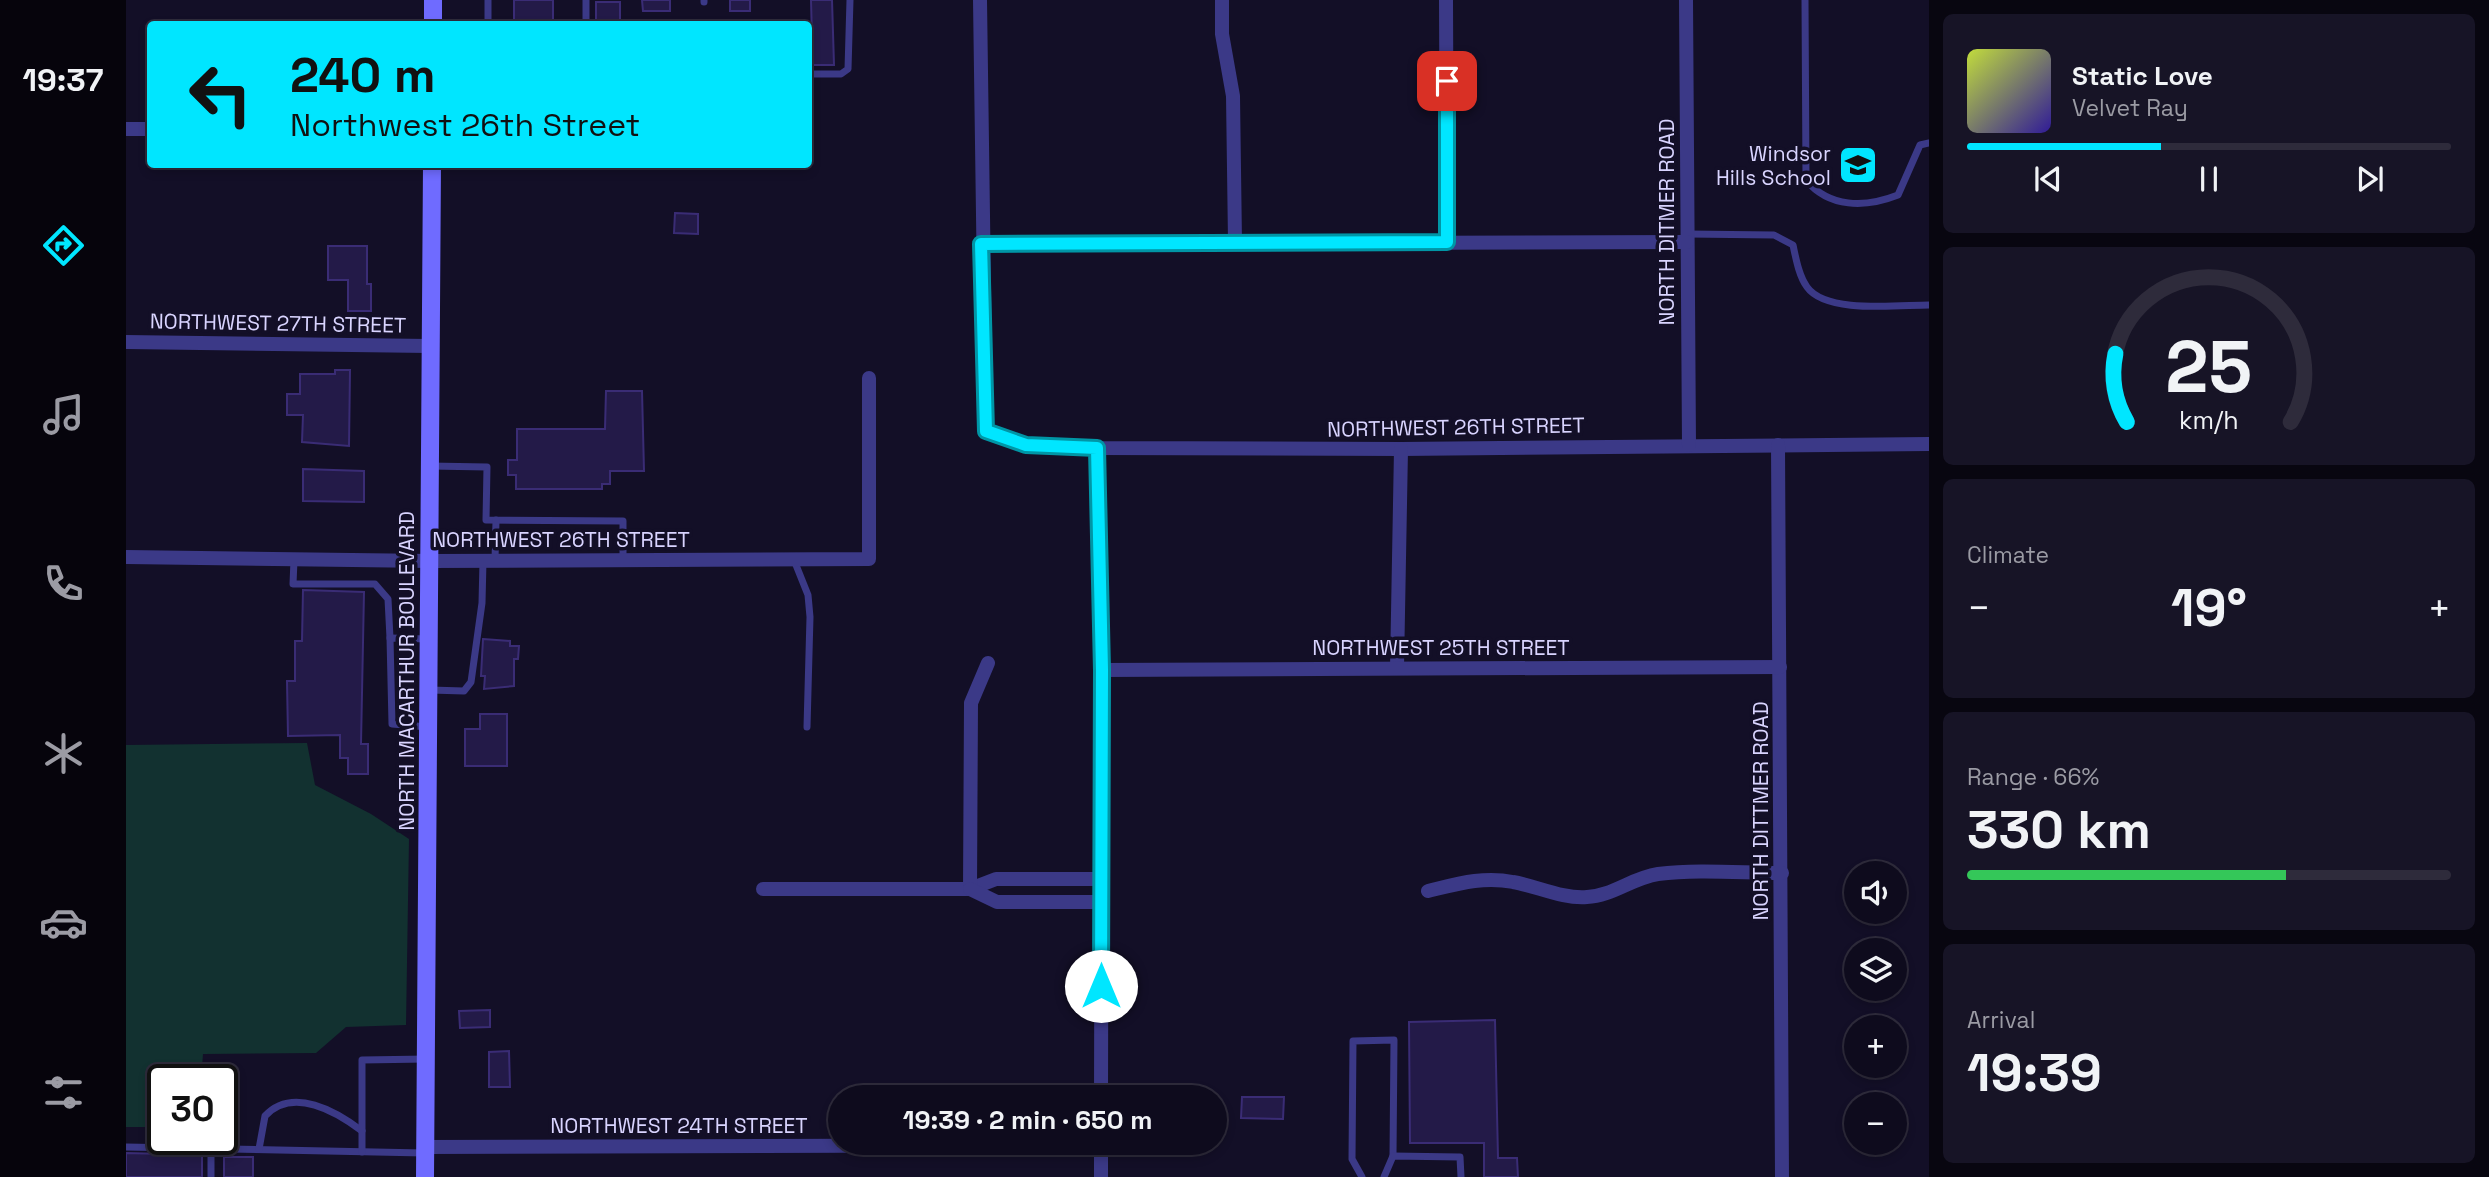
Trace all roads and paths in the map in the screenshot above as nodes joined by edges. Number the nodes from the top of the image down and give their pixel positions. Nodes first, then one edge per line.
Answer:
1 (433, 0) edge
2 (488, 0) edge
3 (586, 0) edge
4 (850, 0) edge
5 (980, 0) edge
6 (1222, 0) edge
7 (1446, 0) edge
8 (1686, 0) edge
9 (1805, 0) edge
10 (433, 21) edge
11 (488, 21) edge
12 (586, 21) edge
13 (812, 74) edge
14 (126, 129) edge
15 (147, 130) edge
16 (1929, 143) edge
17 (432, 168) edge
18 (1687, 238) junction
19 (1235, 242) junction
20 (1447, 242) junction
21 (981, 244) junction
22 (1929, 305) edge
23 (126, 342) edge
24 (429, 346) junction
25 (869, 378) dead end
26 (1689, 444) junction
27 (1929, 444) edge
28 (1778, 445) junction
29 (1097, 448) junction
30 (1401, 449) junction
31 (429, 466) junction
32 (496, 520) junction
33 (126, 557) edge
34 (294, 559) junction
35 (793, 559) junction
36 (489, 560) junction
37 (623, 560) junction
38 (430, 561) junction
39 (390, 638) junction
40 (429, 639) junction
41 (988, 663) dead end
42 (1780, 667) junction
43 (1397, 668) junction
44 (1102, 670) junction
45 (429, 690) junction
46 (807, 726) dead end
47 (428, 727) junction
48 (1782, 873) junction
49 (1101, 879) junction
50 (1032, 880) junction
51 (763, 889) dead end
52 (970, 889) junction
53 (1428, 891) dead end
54 (1032, 902) junction
55 (1101, 902) junction
56 (426, 1059) junction
57 (1101, 1085) edge
58 (362, 1131) junction
59 (126, 1146) edge
60 (828, 1146) edge
61 (147, 1147) edge
62 (238, 1149) edge
63 (259, 1149) junction
64 (425, 1150) junction
65 (362, 1152) junction
66 (211, 1155) edge
67 (1101, 1155) edge
68 (1393, 1156) junction
69 (211, 1177) edge
70 (425, 1177) edge
71 (1101, 1177) edge
72 (1362, 1177) edge
73 (1384, 1177) edge
74 (1461, 1177) edge
75 (1782, 1177) edge

1 - 10 main road
2 - 11 lane
3 - 12 lane
4 - 13 lane
5 - 21 street
6 - 19 street
7 - 20 street
8 - 18 street, NORTH DITMER ROAD
9 - 16 lane
14 - 15 street
17 - 24 main road, NORTH MACARTHUR BOULEVARD
18 - 20 street
18 - 22 lane
18 - 26 street, NORTH DITMER ROAD
19 - 20 street
19 - 21 street
21 - 29 street, NORTHWEST 26TH STREET
23 - 24 street, NORTHWEST 27TH STREET
24 - 31 main road, NORTH MACARTHUR BOULEVARD
25 - 35 street, NORTHWEST 26TH STREET
26 - 28 street, NORTHWEST 26TH STREET
26 - 30 street, NORTHWEST 26TH STREET
27 - 28 street, NORTHWEST 26TH STREET
28 - 42 street, NORTH DITTMER ROAD
29 - 30 street, NORTHWEST 26TH STREET
29 - 44 street
30 - 43 street
31 - 32 lane
31 - 38 main road, NORTH MACARTHUR BOULEVARD
32 - 36 lane
32 - 37 lane
33 - 34 street, NORTHWEST 26TH STREET
34 - 38 street, NORTHWEST 26TH STREET
34 - 39 lane
35 - 37 street, NORTHWEST 26TH STREET
35 - 46 lane
36 - 37 street, NORTHWEST 26TH STREET
36 - 38 street, NORTHWEST 26TH STREET
36 - 45 lane
38 - 40 main road, NORTH MACARTHUR BOULEVARD
39 - 40 lane
39 - 47 lane
40 - 45 main road, NORTH MACARTHUR BOULEVARD
41 - 52 street
42 - 43 street, NORTHWEST 25TH STREET
42 - 48 street, NORTH DITTMER ROAD
43 - 44 street, NORTHWEST 25TH STREET
44 - 49 street
45 - 47 main road, NORTH MACARTHUR BOULEVARD
47 - 56 main road, NORTH MACARTHUR BOULEVARD
48 - 53 street
48 - 75 street, NORTH DITTMER ROAD
49 - 50 street
49 - 55 street
50 - 52 street
50 - 54 street
51 - 52 street
52 - 54 street
54 - 55 street
55 - 57 street
56 - 58 lane
56 - 64 main road, NORTH MACARTHUR BOULEVARD
58 - 63 lane
58 - 65 lane
59 - 61 lane
60 - 64 street, NORTHWEST 24TH STREET
62 - 63 lane
63 - 65 lane
64 - 65 lane
64 - 70 main road, NORTH MACARTHUR BOULEVARD
66 - 69 lane
67 - 71 street
68 - 72 lane
68 - 73 lane
68 - 74 lane

